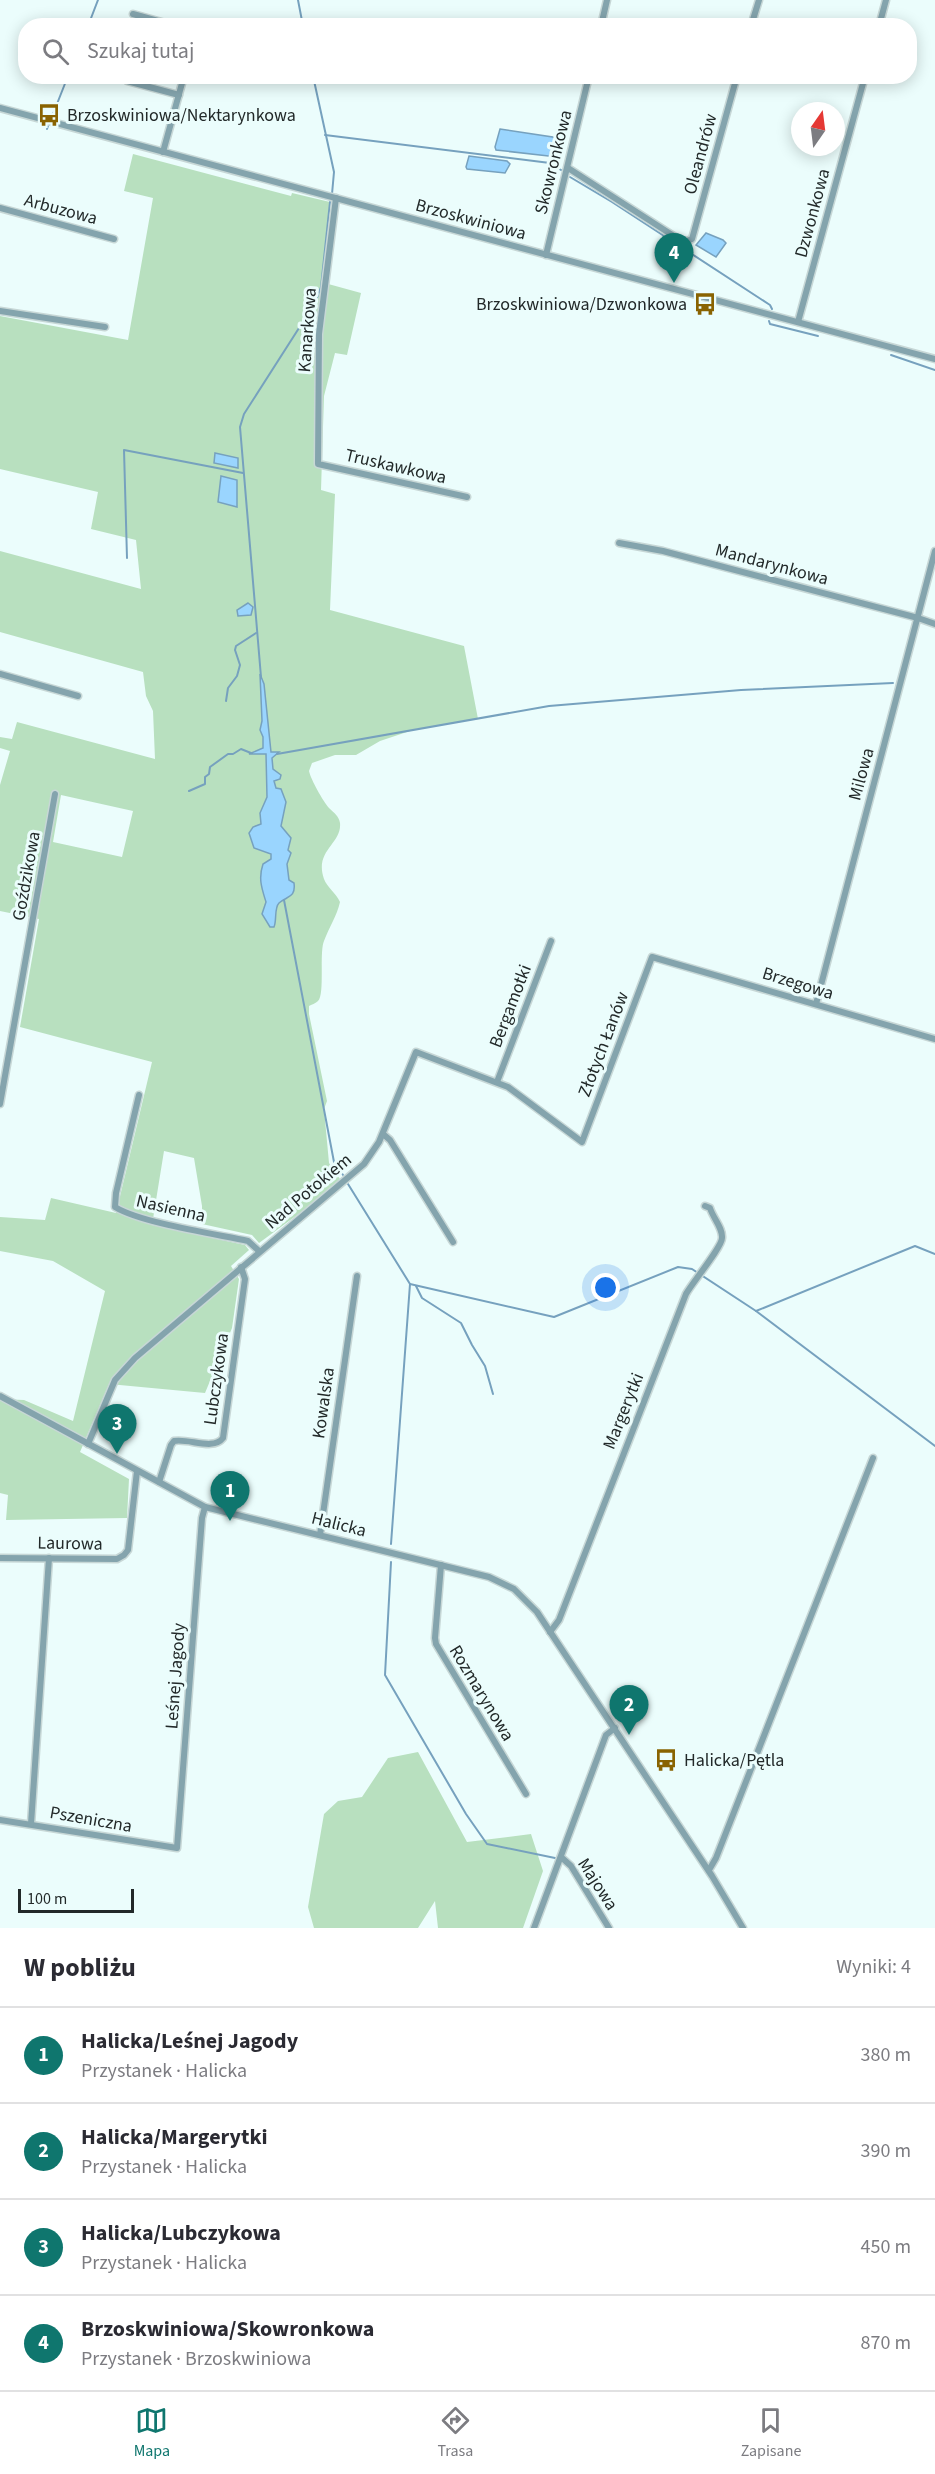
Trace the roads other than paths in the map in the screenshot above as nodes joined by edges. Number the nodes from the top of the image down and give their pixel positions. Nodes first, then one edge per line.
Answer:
1 (608, 0) edge
2 (759, 0) edge
3 (886, 0) edge
4 (133, 14) dead end
5 (148, 18) edge
6 (604, 18) edge
7 (754, 18) edge
8 (881, 18) edge
9 (138, 84) edge
10 (182, 84) edge
11 (587, 84) edge
12 (735, 84) edge
13 (863, 84) edge
14 (179, 95) junction
15 (0, 108) edge
16 (163, 152) junction
17 (568, 168) junction
18 (336, 198) junction
19 (0, 208) edge
20 (114, 239) dead end
21 (546, 255) junction
22 (0, 311) edge
23 (798, 322) junction
24 (105, 327) dead end
25 (935, 359) edge
26 (318, 464) joint
27 (467, 497) dead end
28 (619, 543) dead end
29 (935, 551) edge
30 (918, 618) junction
31 (935, 624) edge
32 (0, 675) edge
33 (78, 696) dead end
34 (56, 794) dead end
35 (551, 941) dead end
36 (652, 957) joint
37 (816, 1004) junction
38 (935, 1040) edge
39 (497, 1082) junction
40 (140, 1095) dead end
41 (0, 1104) edge
42 (383, 1134) junction
43 (582, 1143) joint
44 (708, 1207) dead end
45 (453, 1242) dead end
46 (259, 1251) junction
47 (241, 1267) junction
48 (357, 1276) dead end
49 (0, 1396) edge
50 (88, 1444) junction
51 (873, 1458) dead end
52 (137, 1471) junction
53 (159, 1482) junction
54 (205, 1507) junction
55 (320, 1535) junction
56 (0, 1558) edge
57 (49, 1558) junction
58 (441, 1564) junction
59 (550, 1632) junction
60 (615, 1728) junction
61 (526, 1794) dead end
62 (0, 1820) edge
63 (31, 1824) junction
64 (177, 1848) joint
65 (561, 1857) junction
66 (709, 1870) junction
67 (534, 1928) edge
68 (609, 1928) edge
69 (743, 1928) edge

1 - 6 street
2 - 7 street
3 - 8 street
4 - 5 street
9 - 14 street
10 - 14 street
11 - 17 street, Skowronkowa
12 - 17 street, Oleandrów
13 - 23 street, Dzwonkowa
14 - 16 street
15 - 16 street, Brzoskwiniowa
16 - 18 street, Brzoskwiniowa
17 - 21 street, Skowronkowa
18 - 21 street, Brzoskwiniowa
18 - 26 street, Kanarkowa
19 - 20 street, Arbuzowa
21 - 23 street, Brzoskwiniowa
22 - 24 street
23 - 25 street, Brzoskwiniowa
26 - 27 street, Truskawkowa
28 - 30 street, Mandarynkowa
29 - 30 street, Milowa
30 - 31 street, Mandarynkowa
30 - 37 street, Milowa
32 - 33 street
34 - 41 street, Goździkowa
35 - 39 street, Bergamotki
36 - 37 street, Brzegowa
36 - 43 street, Złotych Łanów
37 - 38 street, Brzegowa
39 - 42 street, Nad Potokiem
39 - 43 street, Nad Potokiem
40 - 46 street, Nasienna
42 - 45 street
42 - 46 street, Nad Potokiem
44 - 59 street, Margerytki
46 - 47 street, Nad Potokiem
47 - 50 street, Nad Potokiem
47 - 53 street, Lubczykowa
48 - 55 street, Kowalska
49 - 50 street, Halicka
50 - 52 street, Halicka
51 - 66 street
52 - 53 street, Halicka
52 - 57 street, Laurowa
53 - 54 street, Halicka
54 - 55 street, Halicka
54 - 64 street, Leśnej Jagody
55 - 58 street, Halicka
56 - 57 street, Laurowa
57 - 63 street
58 - 59 street, Halicka
58 - 61 street, Rozmarynowa
59 - 60 street, Halicka
60 - 65 street
60 - 66 street, Halicka
62 - 63 street, Pszeniczna
63 - 64 street, Pszeniczna
65 - 67 street
65 - 68 street, Majowa
66 - 69 street, Halicka

